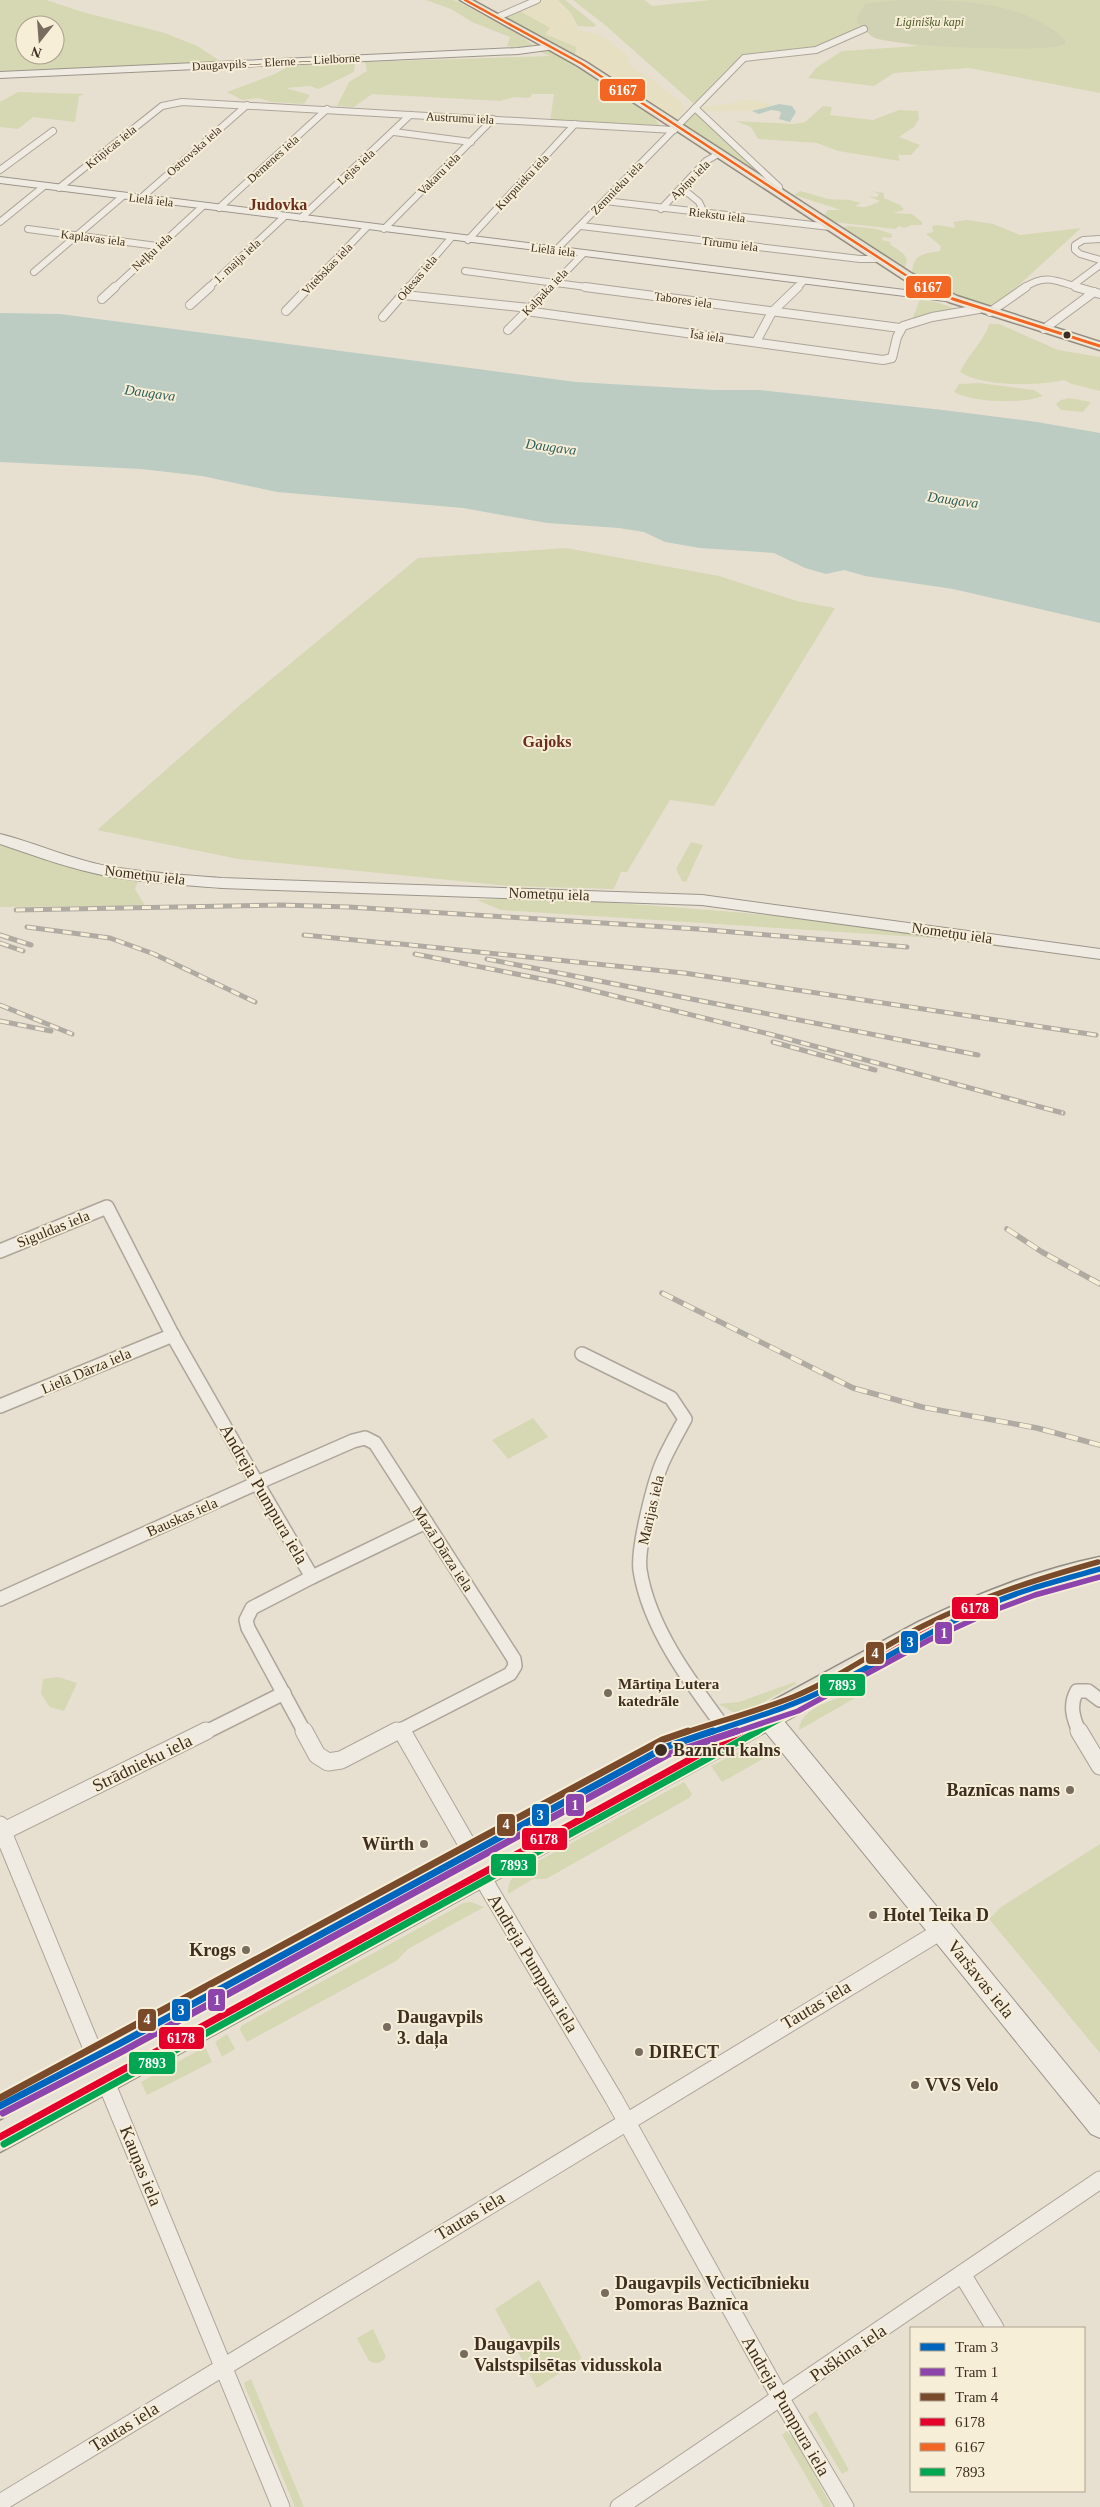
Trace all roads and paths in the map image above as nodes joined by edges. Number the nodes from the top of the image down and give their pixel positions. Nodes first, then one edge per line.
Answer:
1 (465, 0) edge
2 (537, 0) edge
3 (498, 17) junction
4 (864, 29) dead end
5 (552, 47) junction
6 (0, 75) edge
7 (247, 105) junction
8 (162, 106) joint
9 (695, 108) junction
10 (328, 109) junction
11 (410, 115) junction
12 (493, 119) junction
13 (576, 124) junction
14 (675, 127) junction
15 (53, 131) dead end
16 (394, 132) junction
17 (471, 142) junction
18 (720, 153) junction
19 (0, 170) edge
20 (0, 180) edge
21 (43, 187) junction
22 (59, 188) junction
23 (682, 188) junction
24 (780, 194) junction
25 (123, 196) junction
26 (141, 198) junction
27 (605, 201) junction
28 (203, 206) junction
29 (219, 208) junction
30 (661, 209) junction
31 (704, 210) junction
32 (285, 216) junction
33 (301, 218) junction
34 (0, 222) edge
35 (582, 226) junction
36 (367, 227) junction
37 (830, 227) junction
38 (28, 229) dead end
39 (384, 229) junction
40 (76, 236) junction
41 (451, 238) junction
42 (1100, 239) edge
43 (468, 240) junction
44 (157, 246) junction
45 (556, 250) junction
46 (583, 254) junction
47 (880, 259) junction
48 (1100, 260) edge
49 (1100, 265) edge
50 (465, 271) dead end
51 (34, 272) dead end
52 (915, 280) junction
53 (804, 281) junction
54 (554, 283) junction
55 (1073, 286) junction
56 (897, 293) junction
57 (1097, 293) edge
58 (404, 294) junction
59 (102, 299) dead end
60 (953, 299) junction
61 (190, 305) dead end
62 (528, 310) junction
63 (985, 310) junction
64 (286, 311) dead end
65 (772, 312) junction
66 (383, 317) dead end
67 (900, 328) junction
68 (1044, 329) junction
69 (508, 330) dead end
70 (756, 342) junction
71 (1099, 345) edge
72 (0, 839) edge
73 (1100, 954) edge
74 (107, 1207) joint
75 (0, 1251) edge
76 (173, 1335) junction
77 (582, 1354) dead end
78 (0, 1406) edge
79 (365, 1438) joint
80 (258, 1483) junction
81 (426, 1522) junction
82 (1100, 1567) edge
83 (312, 1578) junction
84 (0, 1599) edge
85 (284, 1693) junction
86 (1098, 1698) edge
87 (767, 1717) junction
88 (401, 1730) junction
89 (730, 1737) junction
90 (1100, 1766) edge
91 (1, 1830) edge
92 (482, 1873) junction
93 (941, 1931) junction
94 (104, 2081) junction
95 (625, 2121) junction
96 (1100, 2125) edge
97 (0, 2138) edge
98 (1100, 2180) edge
99 (962, 2274) junction
100 (994, 2327) edge
101 (223, 2366) junction
102 (780, 2398) junction
103 (0, 2503) edge
104 (282, 2507) edge
105 (620, 2507) edge
106 (845, 2507) edge

1 - 3 main road
2 - 3 street
3 - 5 main road
4 - 9 street, Zemnieku iela
5 - 6 street, Daugavpils — Elerne — Lielborne
5 - 14 main road
7 - 8 street, Austrumu iela
7 - 10 street, Austrumu iela
7 - 26 street, Ostrovska iela
8 - 22 street, Kriņicas iela
9 - 14 street, Zemnieku iela
9 - 24 street
10 - 11 street, Austrumu iela
10 - 29 street, Demenes iela
11 - 12 street, Austrumu iela
11 - 16 street, Lejas iela
12 - 13 street, Austrumu iela
12 - 17 street, Vakaru iela
13 - 14 street, Austrumu iela
13 - 43 street, Kurpnieku iela
14 - 18 main road
14 - 27 street, Zemnieku iela
15 - 19 street
16 - 17 street
16 - 33 street, Lejas iela
17 - 39 street, Vakaru iela
18 - 23 street, Apiņu iela
18 - 24 main road
20 - 21 street, Lielā iela
21 - 22 street, Lielā iela
21 - 34 street
22 - 25 street, Lielā iela
23 - 30 street, Apiņu iela
23 - 31 street
24 - 37 main road
25 - 26 street, Lielā iela
25 - 40 street
26 - 28 street, Lielā iela
27 - 30 street, Riekstu iela
27 - 35 street, Zemnieku iela
28 - 29 street, Lielā iela
28 - 44 street, Neļķu iela
29 - 32 street, Lielā iela
30 - 31 street, Riekstu iela
31 - 37 street, Riekstu iela
32 - 33 street, Lielā iela
32 - 61 street, 1. maija iela
33 - 36 street, Lielā iela
35 - 45 street, Zemnieku iela
35 - 47 street, Tīrumu iela
36 - 39 street, Lielā iela
36 - 64 street, Vitebskas iela
37 - 47 main road
38 - 40 street, Kaplavas iela
39 - 41 street, Lielā iela
40 - 44 street, Kaplavas iela
40 - 51 street
41 - 43 street, Lielā iela
41 - 58 street, Odesas iela
42 - 48 street
43 - 45 street, Lielā iela
44 - 59 street, Neļķu iela
45 - 46 street, Lielā iela
46 - 53 street, Lielā iela
46 - 54 street, Kalpaka iela
47 - 52 main road
49 - 55 street
50 - 54 street, Tabores iela
52 - 56 street
52 - 60 main road
53 - 56 street, Lielā iela
53 - 65 street
54 - 62 street, Kalpaka iela
54 - 65 street, Tabores iela
55 - 57 street
55 - 63 street
56 - 60 street, Lielā iela
57 - 68 street
58 - 62 street, Īsā iela
58 - 66 street, Odesas iela
60 - 63 main road, Lielā iela
62 - 69 street, Kalpaka iela
62 - 70 street, Īsā iela
63 - 67 street
63 - 68 main road, Lielā iela
65 - 67 street, Tabores iela
65 - 70 street
67 - 70 street, Īsā iela
68 - 71 main road, Lielā iela
72 - 73 street, Nometņu iela
74 - 75 street, Siguldas iela
74 - 76 street, Andreja Pumpura iela
76 - 78 street, Lielā Dārza iela
76 - 80 street, Andreja Pumpura iela
77 - 89 street, Marijas iela
79 - 80 street, Bauskas iela
79 - 81 street, Mazā Dārza iela
80 - 83 street, Andreja Pumpura iela
80 - 84 street, Bauskas iela
81 - 83 street
81 - 88 street, Mazā Dārza iela
82 - 87 main road
83 - 85 street, Andreja Pumpura iela
85 - 88 street, Andreja Pumpura iela
85 - 91 street, Strādnieku iela
86 - 90 street
87 - 89 main road
87 - 93 street, Varšavas iela
88 - 92 street, Andreja Pumpura iela
89 - 92 main road
91 - 94 street, Kauņas iela
92 - 94 main road
92 - 95 street, Andreja Pumpura iela
93 - 95 street, Tautas iela
93 - 96 street, Varšavas iela
94 - 97 main road
94 - 101 street, Kauņas iela
95 - 101 street, Tautas iela
95 - 102 street, Andreja Pumpura iela
98 - 99 street, Puškina iela
99 - 100 street
99 - 102 street, Puškina iela
101 - 103 street, Tautas iela
101 - 104 street, Kauņas iela
102 - 105 street, Puškina iela
102 - 106 street, Andreja Pumpura iela

